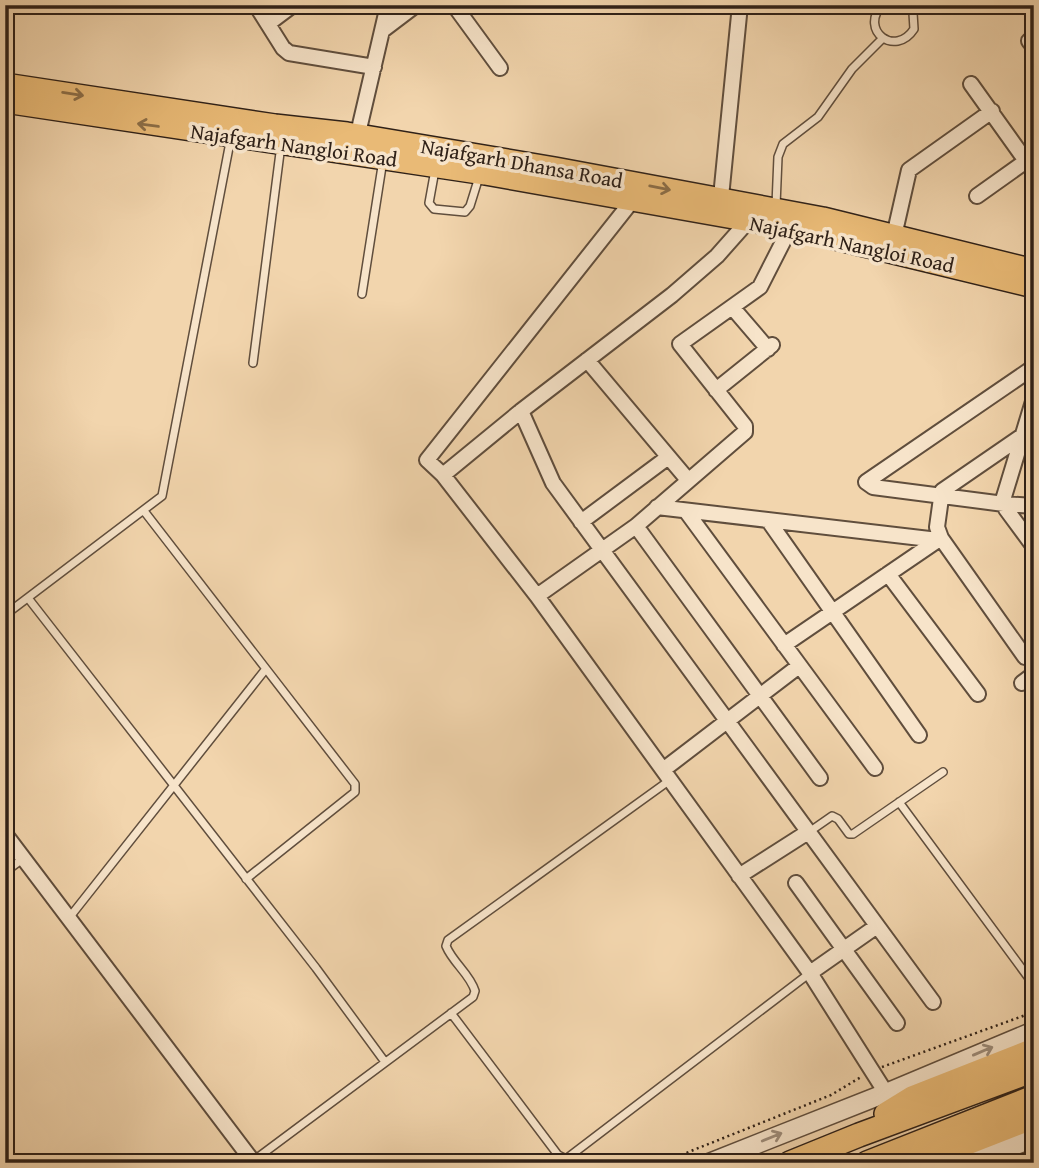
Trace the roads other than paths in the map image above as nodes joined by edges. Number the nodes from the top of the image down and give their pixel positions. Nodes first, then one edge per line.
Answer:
1 (256, 5) edge
2 (293, 5) edge
3 (388, 5) edge
4 (416, 5) edge
5 (454, 5) edge
6 (740, 5) edge
7 (882, 5) edge
8 (907, 5) edge
9 (269, 23) junction
10 (383, 30) junction
11 (883, 37) junction
12 (374, 67) junction
13 (499, 68) dead end
14 (5, 83) edge
15 (971, 84) dead end
16 (5, 102) edge
17 (992, 111) junction
18 (232, 128) junction
19 (281, 144) junction
20 (356, 144) junction
21 (383, 158) junction
22 (433, 160) junction
23 (1032, 160) edge
24 (524, 172) junction
25 (480, 173) junction
26 (977, 196) dead end
27 (632, 201) junction
28 (720, 207) junction
29 (776, 210) junction
30 (749, 213) junction
31 (790, 228) junction
32 (894, 236) junction
33 (1034, 270) edge
34 (1034, 288) edge
35 (362, 294) dead end
36 (732, 307) junction
37 (587, 360) junction
38 (253, 363) dead end
39 (1034, 367) edge
40 (716, 390) junction
41 (1034, 398) edge
42 (521, 411) junction
43 (1022, 436) junction
44 (667, 458) junction
45 (443, 475) junction
46 (688, 480) junction
47 (940, 495) junction
48 (1004, 504) junction
49 (1034, 506) edge
50 (657, 507) junction
51 (144, 511) junction
52 (687, 511) junction
53 (768, 520) junction
54 (581, 522) junction
55 (636, 526) junction
56 (939, 539) junction
57 (1034, 547) edge
58 (602, 551) junction
59 (888, 574) junction
60 (537, 596) junction
61 (28, 598) junction
62 (831, 612) junction
63 (5, 615) edge
64 (784, 645) junction
65 (1025, 657) dead end
66 (799, 666) junction
67 (265, 670) junction
68 (978, 694) dead end
69 (760, 695) junction
70 (726, 720) junction
71 (919, 735) dead end
72 (875, 768) dead end
73 (943, 772) dead end
74 (666, 775) junction
75 (820, 778) dead end
76 (174, 785) junction
77 (899, 802) junction
78 (808, 832) junction
79 (5, 834) edge
80 (24, 858) junction
81 (5, 872) edge
82 (739, 876) junction
83 (246, 879) junction
84 (796, 883) dead end
85 (69, 918) junction
86 (877, 926) junction
87 (844, 949) junction
88 (810, 973) junction
89 (1028, 977) dead end
90 (933, 1002) dead end
91 (451, 1013) junction
92 (897, 1023) dead end
93 (1034, 1031) edge
94 (1034, 1049) edge
95 (385, 1062) junction
96 (1034, 1070) edge
97 (886, 1093) junction
98 (1034, 1097) edge
99 (1034, 1116) edge
100 (869, 1131) junction
101 (1034, 1138) edge
102 (870, 1161) edge
103 (253, 1162) edge
104 (709, 1163) edge
105 (790, 1163) edge
106 (968, 1163) edge

1 - 9 street
2 - 9 street
3 - 10 street
4 - 10 street
5 - 13 street
6 - 28 street
7 - 11 lane
8 - 11 lane
9 - 12 street
10 - 12 street
11 - 29 lane
12 - 20 street
14 -> 18 main road, Najafgarh Dhansa Road
15 - 17 street
18 -> 16 main road, Najafgarh Nangloi Road
17 - 23 street
17 - 32 street
18 - 19 main road, Najafgarh Nangloi Road
18 - 20 main road, Najafgarh Dhansa Road
18 - 51 lane
19 - 20 main road, Najafgarh Nangloi Road
19 - 38 lane
20 - 21 main road, Najafgarh Nangloi Road
20 - 22 main road, Najafgarh Dhansa Road
21 - 22 main road, Najafgarh Nangloi Road
21 - 35 lane
22 - 24 main road, Najafgarh Dhansa Road
22 - 25 main road, Najafgarh Nangloi Road
22 - 25 lane
23 - 26 street
24 - 25 main road, Najafgarh Nangloi Road
24 - 27 main road, Najafgarh Nangloi Road
24 -> 28 main road, Najafgarh Dhansa Road
27 - 28 main road, Najafgarh Nangloi Road
27 - 45 street
28 - 30 main road, Najafgarh Nangloi Road
29 - 30 main road
29 - 32 main road
30 - 31 main road, Najafgarh Nangloi Road
30 - 37 street
31 - 34 main road, Najafgarh Nangloi Road
31 - 36 street
32 - 33 main road
36 - 40 street
36 - 40 street
37 - 42 street
37 - 44 street
39 - 47 street
40 - 46 street
41 - 43 street
42 - 45 street
42 - 54 street
43 - 47 street
43 - 48 street
44 - 46 street
44 - 54 street
45 - 60 street
46 - 50 street
47 - 48 street
47 - 56 street
48 - 49 street
48 - 57 street
50 - 52 street
50 - 55 street
51 - 61 lane
51 - 67 lane
52 - 53 street
52 - 64 street
53 - 56 street
53 - 62 street
54 - 58 street
55 - 58 street
55 - 69 street
56 - 59 street
56 - 65 street
58 - 60 street
58 - 70 street
59 - 62 street
59 - 68 street
60 - 74 street
61 - 63 lane
61 - 76 lane
62 - 64 street
62 - 71 street
64 - 66 street
66 - 69 street
66 - 72 street
67 - 76 lane
67 - 83 lane
69 - 70 street
69 - 75 street
70 - 74 street
70 - 78 street
73 - 77 lane
74 - 82 street
74 - 91 lane
76 - 83 lane
76 - 85 lane
77 - 78 lane
77 - 89 lane
78 - 82 street
78 - 86 street
79 - 80 street
80 - 81 lane
80 - 85 street
82 - 88 street
83 - 95 lane
84 - 87 street
85 - 103 street
86 - 87 street
86 - 90 street
87 - 88 street
87 - 92 street
88 - 91 lane
88 - 97 street
91 - 95 lane
97 -> 93 street
94 - 100 highway
95 - 103 lane
96 - 100 highway
104 -> 97 street
98 - 102 highway
99 - 102 highway
100 - 105 highway
101 - 106 street

